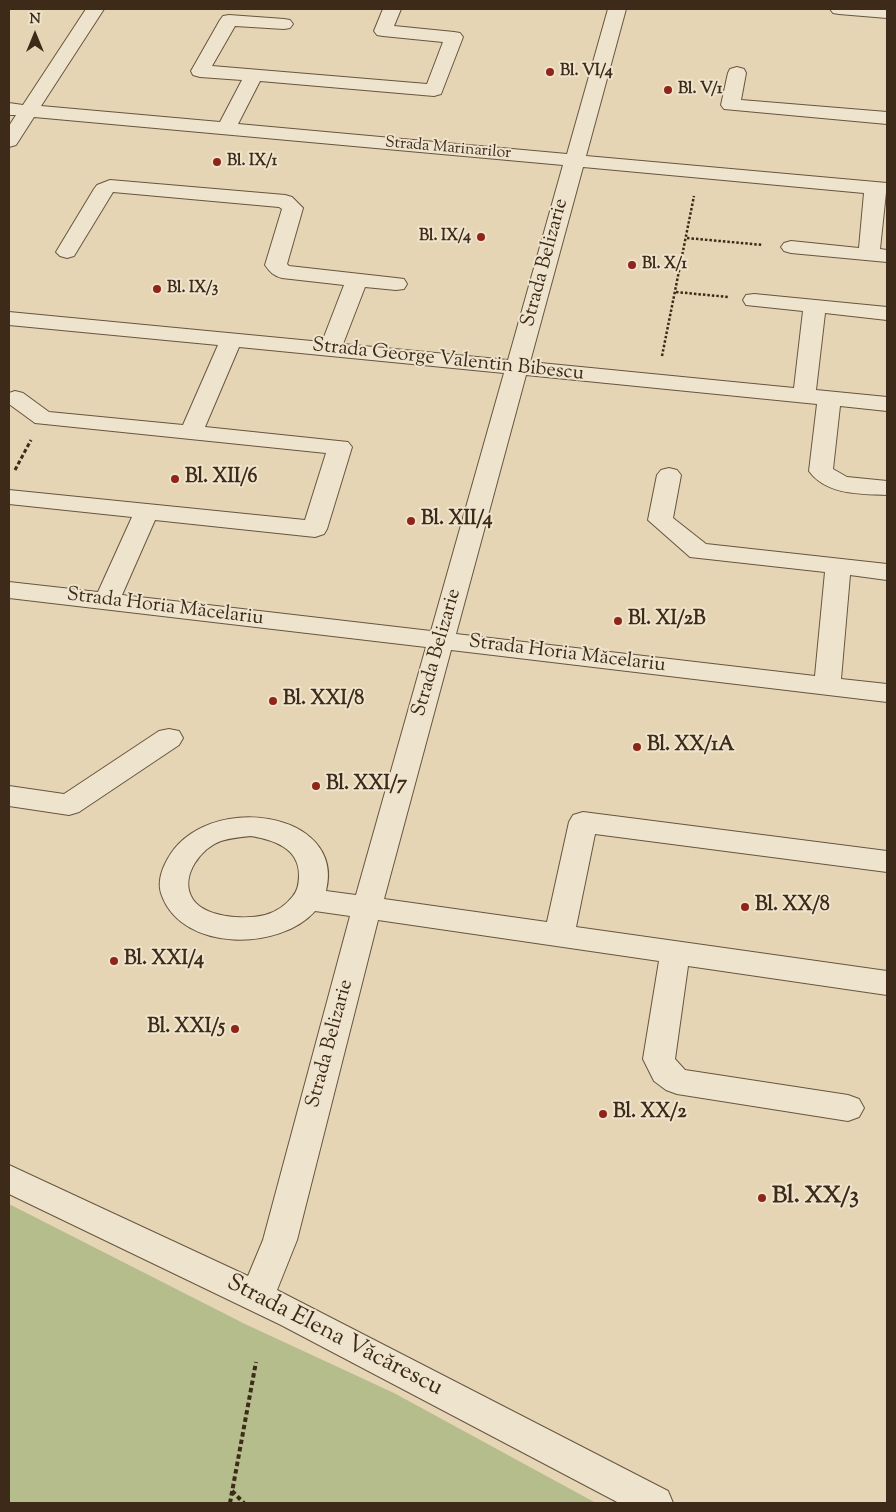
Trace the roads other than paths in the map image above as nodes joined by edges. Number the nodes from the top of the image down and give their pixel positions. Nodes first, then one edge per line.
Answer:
1 (95, 9) edge
2 (392, 9) edge
3 (617, 9) edge
4 (838, 9) edge
5 (887, 12) edge
6 (284, 24) dead end
7 (737, 73) dead end
8 (254, 75) junction
9 (9, 109) edge
10 (29, 111) junction
11 (887, 118) edge
12 (226, 129) junction
13 (9, 142) edge
14 (574, 160) junction
15 (881, 188) edge
16 (791, 247) road end
17 (67, 252) dead end
18 (878, 256) edge
19 (357, 280) junction
20 (396, 284) dead end
21 (754, 300) road end
22 (816, 306) junction
23 (887, 313) edge
24 (9, 318) edge
25 (231, 340) junction
26 (330, 349) junction
27 (517, 368) junction
28 (804, 396) junction
29 (15, 398) dead end
30 (829, 398) junction
31 (887, 404) edge
32 (191, 433) junction
33 (669, 475) dead end
34 (887, 488) edge
35 (9, 497) edge
36 (146, 513) junction
37 (838, 566) junction
38 (887, 572) edge
39 (9, 590) edge
40 (107, 601) junction
41 (441, 641) junction
42 (827, 686) junction
43 (887, 693) edge
44 (169, 738) dead end
45 (9, 796) edge
46 (887, 861) edge
47 (308, 899) junction
48 (367, 907) junction
49 (559, 935) junction
50 (675, 952) junction
51 (887, 983) edge
52 (848, 1108) dead end
53 (9, 1179) edge
54 (257, 1297) junction
55 (655, 1503) edge

1 - 10 street
2 - 8 street
3 - 14 street, Strada Belizarie
4 - 5 street
6 - 8 street
7 - 11 street
8 - 12 street
9 - 10 street, Strada Marinarilor
10 - 12 street, Strada Marinarilor
10 - 13 street
12 - 14 street, Strada Marinarilor
14 - 15 street, Strada Marinarilor
14 - 27 street, Strada Belizarie
15 - 18 street
16 - 18 street
17 - 19 street
19 - 20 street
19 - 26 street
21 - 22 street
22 - 23 street
22 - 28 street
24 - 25 street, Strada George Valentin Bibescu
25 - 26 street, Strada George Valentin Bibescu
25 - 32 street
26 - 27 street, Strada George Valentin Bibescu
27 - 28 street, Strada George Valentin Bibescu
27 - 41 street, Strada Belizarie
28 - 30 street, Strada George Valentin Bibescu
29 - 32 street
30 - 31 street, Strada George Valentin Bibescu
30 - 34 street
32 - 36 street
33 - 37 street
35 - 36 street
36 - 40 street
37 - 38 street
37 - 42 street
39 - 40 street, Strada Horia Măcelariu
40 - 41 street, Strada Horia Măcelariu
41 - 42 street, Strada Horia Măcelariu
41 - 48 street, Strada Belizarie
42 - 43 street, Strada Horia Măcelariu
44 - 45 street
46 - 49 street
47 - 47 street
47 - 48 street
48 - 49 street
48 - 54 street, Strada Belizarie
49 - 50 street
50 - 51 street
50 - 52 street
53 - 54 street, Strada Elena Văcărescu
54 - 55 street, Strada Elena Văcărescu

